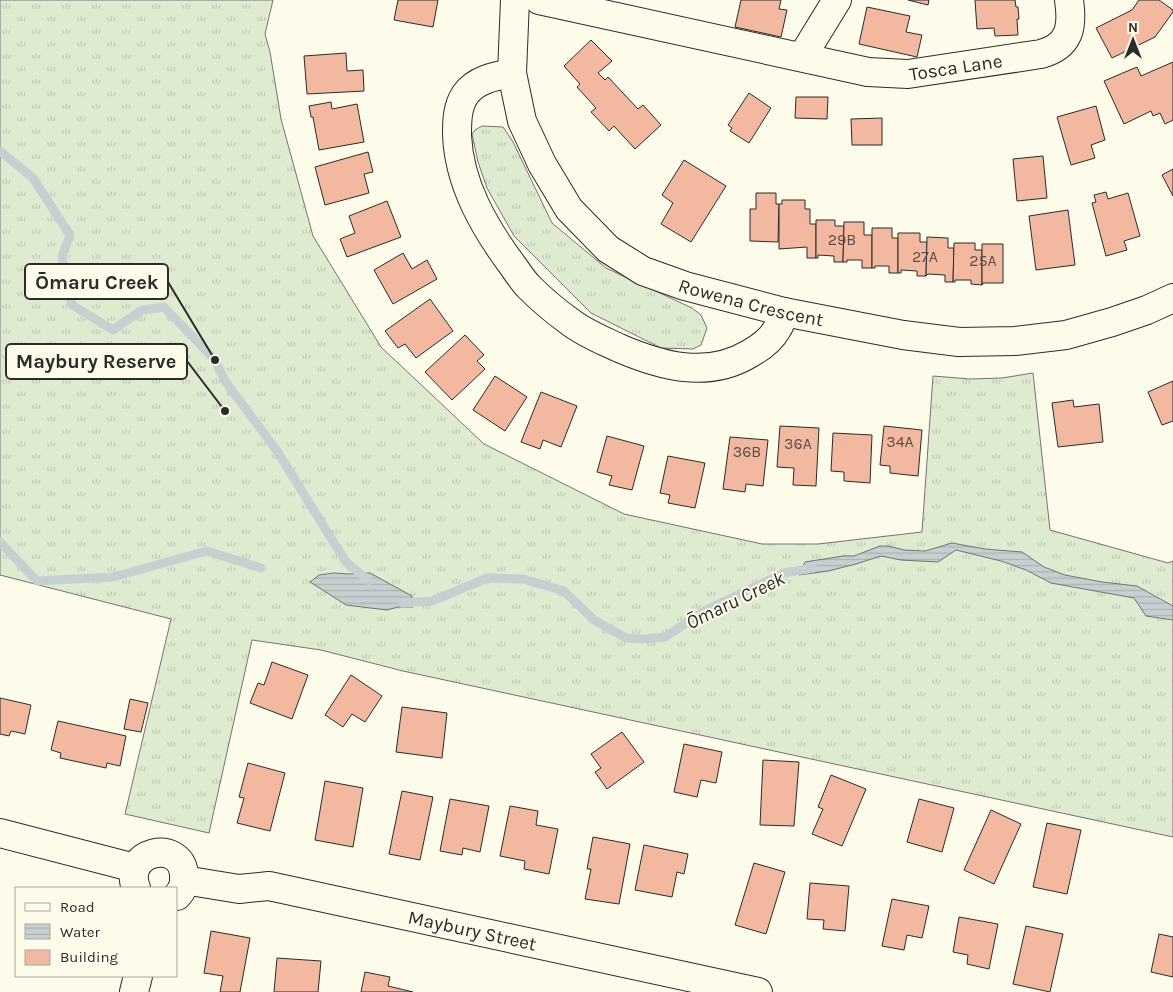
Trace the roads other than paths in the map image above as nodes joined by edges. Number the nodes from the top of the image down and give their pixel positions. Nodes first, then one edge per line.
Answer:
1 (515, 0) edge
2 (539, 0) edge
3 (837, 0) edge
4 (1069, 0) edge
5 (802, 58) junction
6 (512, 73) junction
7 (1173, 298) edge
8 (784, 312) junction
9 (0, 833) edge
10 (136, 878) edge
11 (180, 888) edge
12 (138, 977) edge
13 (134, 992) edge
14 (758, 992) edge

1 - 6 street, Rowena Crescent
2 - 5 street, Tosca Lane
3 - 5 street
4 - 5 street, Tosca Lane
6 - 8 street, Rowena Crescent
6 - 8 street
7 - 8 street, Rowena Crescent
9 - 10 street
10 - 11 street
11 - 14 street, Maybury Street
12 - 13 street

